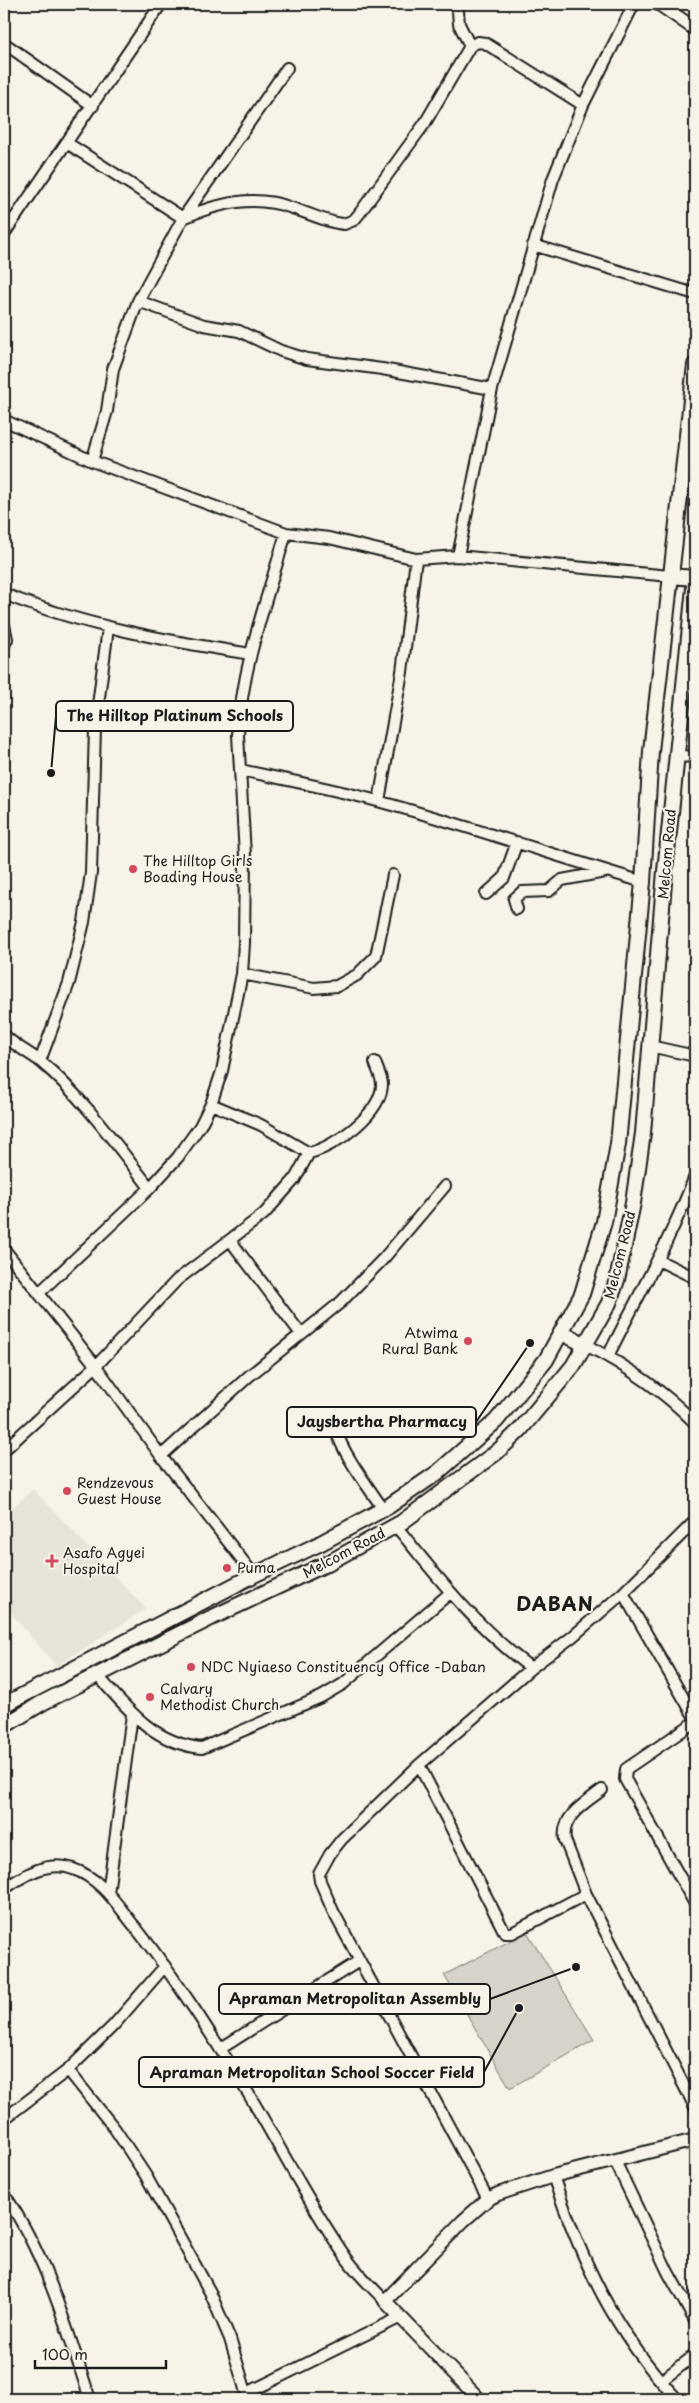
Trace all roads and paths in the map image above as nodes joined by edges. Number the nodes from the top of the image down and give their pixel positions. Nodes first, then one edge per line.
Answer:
1 (161, 4) edge
2 (454, 4) edge
3 (634, 4) edge
4 (659, 4) edge
5 (695, 29) edge
6 (4, 43) edge
7 (470, 46) junction
8 (287, 68) dead end
9 (582, 105) junction
10 (93, 106) junction
11 (67, 143) junction
12 (183, 218) junction
13 (4, 234) edge
14 (533, 245) junction
15 (695, 294) edge
16 (138, 301) junction
17 (695, 365) edge
18 (492, 389) junction
19 (4, 420) edge
20 (92, 461) junction
21 (286, 533) junction
22 (458, 556) junction
23 (416, 559) junction
24 (670, 576) junction
25 (695, 578) edge
26 (4, 594) edge
27 (4, 625) edge
28 (108, 628) junction
29 (4, 645) edge
30 (251, 654) junction
31 (677, 756) junction
32 (695, 756) edge
33 (240, 770) junction
34 (379, 801) junction
35 (517, 842) junction
36 (608, 872) junction
37 (392, 875) dead end
38 (643, 882) junction
39 (486, 894) dead end
40 (517, 909) dead end
41 (242, 974) junction
42 (4, 1035) edge
43 (650, 1046) junction
44 (695, 1056) edge
45 (40, 1061) junction
46 (375, 1062) dead end
47 (211, 1104) junction
48 (309, 1153) junction
49 (695, 1176) edge
50 (445, 1186) dead end
51 (150, 1188) junction
52 (230, 1240) junction
53 (4, 1249) edge
54 (658, 1260) junction
55 (695, 1278) edge
56 (39, 1293) junction
57 (562, 1333) junction
58 (301, 1334) junction
59 (586, 1345) junction
60 (608, 1356) junction
61 (96, 1366) junction
62 (695, 1423) edge
63 (335, 1428) dead end
64 (4, 1450) edge
65 (161, 1456) junction
66 (383, 1509) junction
67 (695, 1521) edge
68 (396, 1526) junction
69 (254, 1575) junction
70 (450, 1593) junction
71 (623, 1593) junction
72 (263, 1594) junction
73 (531, 1668) junction
74 (98, 1676) junction
75 (4, 1705) edge
76 (132, 1716) junction
77 (695, 1718) edge
78 (695, 1722) edge
79 (4, 1726) edge
80 (419, 1764) junction
81 (602, 1790) dead end
82 (4, 1889) edge
83 (108, 1893) junction
84 (586, 1894) junction
85 (695, 1904) edge
86 (359, 1961) junction
87 (165, 1966) junction
88 (220, 2049) junction
89 (68, 2070) junction
90 (695, 2107) edge
91 (4, 2119) edge
92 (695, 2140) edge
93 (615, 2161) junction
94 (553, 2176) junction
95 (4, 2194) edge
96 (488, 2199) junction
97 (385, 2301) junction
98 (401, 2317) junction
99 (695, 2321) edge
100 (695, 2355) edge
101 (661, 2381) junction
102 (248, 2396) edge
103 (90, 2399) edge
104 (479, 2399) edge
105 (677, 2399) edge

1 - 10 street
2 - 7 street
3 - 9 street
4 - 5 street
6 - 10 street
7 - 9 street
7 - 12 street
8 - 12 street
9 - 14 street
10 - 11 street
11 - 12 street
11 - 13 street
12 - 16 street
14 - 15 street
14 - 18 street
16 - 18 street
16 - 20 street
17 - 24 main road
18 - 22 street
19 - 20 street
20 - 21 street
21 - 23 street
21 - 30 street
22 - 23 street
22 - 24 street
23 - 34 street
24 - 25 main road
24 - 38 main road
25 - 31 main road, Melcom Road
26 - 28 street
27 - 29 street
28 - 30 street
28 - 45 street
30 - 33 street
31 - 32 street
31 - 43 main road, Melcom Road
33 - 34 street
33 - 41 street
34 - 35 street
35 - 36 street
35 - 39 street
36 - 38 street
36 - 40 street
37 - 41 street
38 - 57 main road
41 - 47 street
42 - 45 street
43 - 44 street
43 - 59 main road, Melcom Road
45 - 51 street
46 - 48 street
47 - 48 street
47 - 51 street
48 - 52 street
49 - 54 street
50 - 58 street
51 - 56 street
52 - 58 street
52 - 61 street
53 - 56 street
54 - 55 street
54 - 60 street
56 - 61 street
57 - 59 main road
57 - 66 main road
58 - 65 street
59 - 60 street
59 - 68 main road, Melcom Road
60 - 62 street
61 - 64 street
61 - 65 street
63 - 66 street
65 - 69 street
66 - 69 main road
67 - 71 street
68 - 70 street
68 - 72 main road, Melcom Road
69 - 72 main road
69 - 75 main road
70 - 73 street
70 - 76 street
71 - 73 street
71 - 77 street
72 - 74 main road, Melcom Road
73 - 80 street
74 - 76 street
74 - 79 main road, Melcom Road
76 - 83 street
78 - 85 street
80 - 84 street
80 - 86 street
81 - 84 street
82 - 83 street
83 - 87 street
84 - 90 street
86 - 88 street
86 - 96 street
87 - 88 street
87 - 89 street
88 - 97 street
89 - 91 street
89 - 102 street
92 - 93 street
93 - 94 street
93 - 99 street
94 - 96 street
94 - 101 street
95 - 103 street
96 - 97 street
97 - 98 street
98 - 102 street
98 - 104 street
100 - 101 street
101 - 105 street

